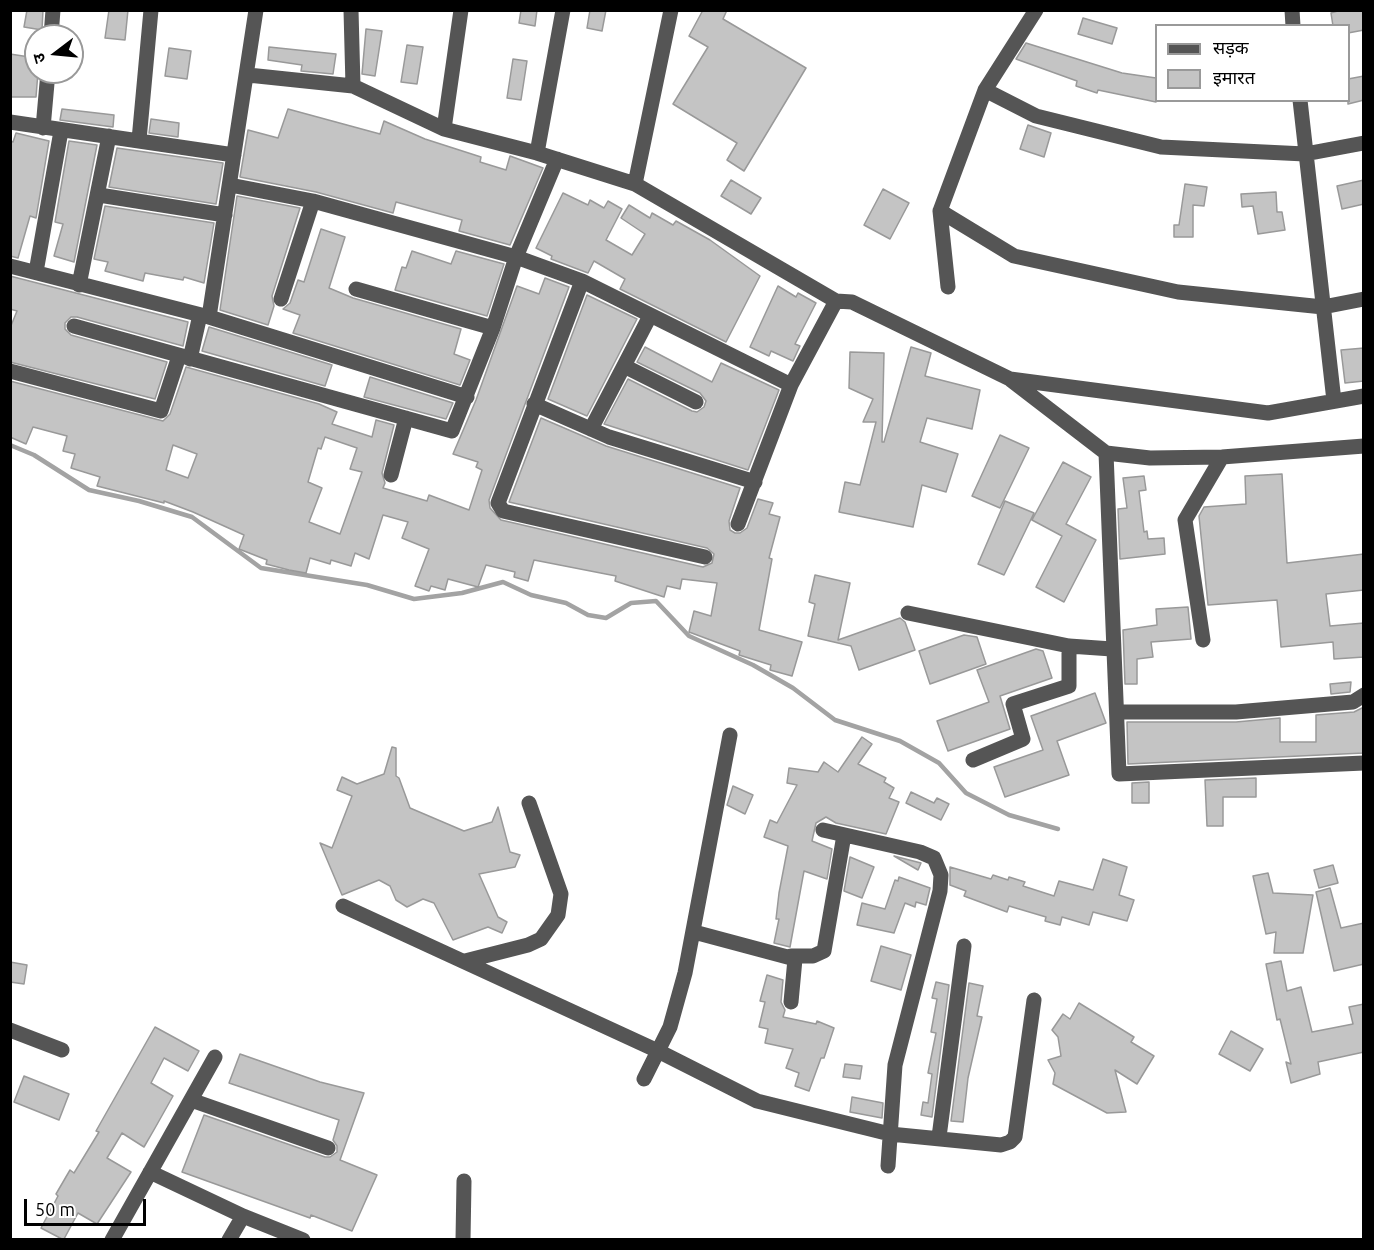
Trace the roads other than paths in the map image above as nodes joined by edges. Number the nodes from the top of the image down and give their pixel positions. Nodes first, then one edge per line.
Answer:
1 (151, 10) edge
2 (256, 10) edge
3 (351, 10) edge
4 (461, 10) edge
5 (563, 10) edge
6 (671, 10) edge
7 (1036, 10) edge
8 (248, 75) junction
9 (47, 84) edge
10 (353, 86) junction
11 (985, 90) junction
12 (1300, 102) edge
13 (10, 122) edge
14 (43, 128) junction
15 (444, 129) junction
16 (61, 130) junction
17 (109, 136) junction
18 (139, 140) junction
19 (1364, 143) edge
20 (537, 153) junction
21 (1305, 154) junction
22 (234, 155) junction
23 (557, 159) junction
24 (635, 184) junction
25 (230, 185) junction
26 (99, 195) junction
27 (314, 201) junction
28 (940, 211) junction
29 (225, 215) junction
30 (516, 257) junction
31 (10, 266) edge
32 (36, 273) junction
33 (582, 280) junction
34 (79, 285) junction
35 (948, 287) dead end
36 (356, 289) dead end
37 (281, 299) dead end
38 (1364, 299) edge
39 (836, 301) junction
40 (1323, 308) junction
41 (205, 316) junction
42 (650, 316) junction
43 (74, 326) dead end
44 (492, 328) junction
45 (184, 357) junction
46 (624, 366) junction
47 (10, 371) edge
48 (1010, 380) junction
49 (791, 385) junction
50 (1364, 396) edge
51 (467, 397) junction
52 (1334, 401) junction
53 (696, 402) dead end
54 (534, 404) junction
55 (406, 418) junction
56 (591, 429) junction
57 (1364, 446) edge
58 (1106, 453) junction
59 (1222, 457) junction
60 (391, 475) dead end
61 (755, 482) junction
62 (738, 524) dead end
63 (705, 557) dead end
64 (908, 613) dead end
65 (1203, 640) dead end
66 (1069, 646) junction
67 (1112, 649) junction
68 (1364, 695) edge
69 (1118, 712) junction
70 (730, 735) dead end
71 (973, 760) dead end
72 (1364, 763) edge
73 (529, 803) dead end
74 (823, 830) dead end
75 (844, 835) junction
76 (343, 906) dead end
77 (694, 932) junction
78 (964, 946) dead end
79 (791, 956) junction
80 (465, 961) junction
81 (1034, 1000) dead end
82 (791, 1002) dead end
83 (10, 1030) edge
84 (62, 1050) dead end
85 (658, 1051) junction
86 (215, 1057) dead end
87 (644, 1080) dead end
88 (191, 1100) junction
89 (890, 1134) junction
90 (939, 1137) junction
91 (328, 1148) dead end
92 (888, 1166) dead end
93 (150, 1172) junction
94 (464, 1181) dead end
95 (243, 1216) junction
96 (112, 1239) edge
97 (229, 1239) edge
98 (303, 1239) edge
99 (463, 1239) edge

1 - 18 street
2 - 8 street
3 - 10 street
4 - 15 street
5 - 20 street
6 - 24 street
7 - 11 street
8 - 10 street
8 - 22 street
9 - 14 street
10 - 15 street
11 - 21 street
11 - 28 street
12 - 21 street
13 - 14 street
14 - 16 street
15 - 20 street
16 - 17 street
16 - 32 street
17 - 18 street
17 - 26 street
18 - 22 street
19 - 21 street
20 - 23 street
21 - 40 street
22 - 25 street
23 - 24 street
23 - 30 street
24 - 39 street
25 - 27 street
25 - 29 street
26 - 29 street
26 - 34 street
27 - 30 street
27 - 37 street
28 - 35 street
28 - 40 street
29 - 41 street
30 - 33 street
30 - 44 street
31 - 32 street
32 - 34 street
33 - 42 street
33 - 54 street
34 - 41 street
36 - 44 street
38 - 40 street
39 - 48 street
39 - 49 street
40 - 52 street
41 - 45 street
41 - 51 street
42 - 46 street
42 - 49 street
43 - 45 street
44 - 51 street
45 - 47 street
45 - 55 street
46 - 53 street
46 - 56 street
48 - 52 street
48 - 58 street
49 - 61 street
50 - 52 street
51 - 55 street
54 - 56 street
54 - 63 street
55 - 60 street
56 - 61 street
57 - 59 street
58 - 59 street
58 - 67 street
59 - 65 street
61 - 62 street
64 - 66 street
66 - 67 street
66 - 71 street
67 - 69 street
68 - 69 street
69 - 72 street
70 - 77 street
73 - 80 street
74 - 75 street
75 - 79 street
75 - 89 street
76 - 80 street
77 - 79 street
77 - 85 street
78 - 90 street
79 - 82 street
80 - 85 street
81 - 90 street
83 - 84 street
85 - 87 street
85 - 89 street
86 - 88 street
88 - 91 street
88 - 93 street
89 - 90 street
89 - 92 street
93 - 95 street
93 - 96 street
94 - 99 street
95 - 97 street
95 - 98 street

